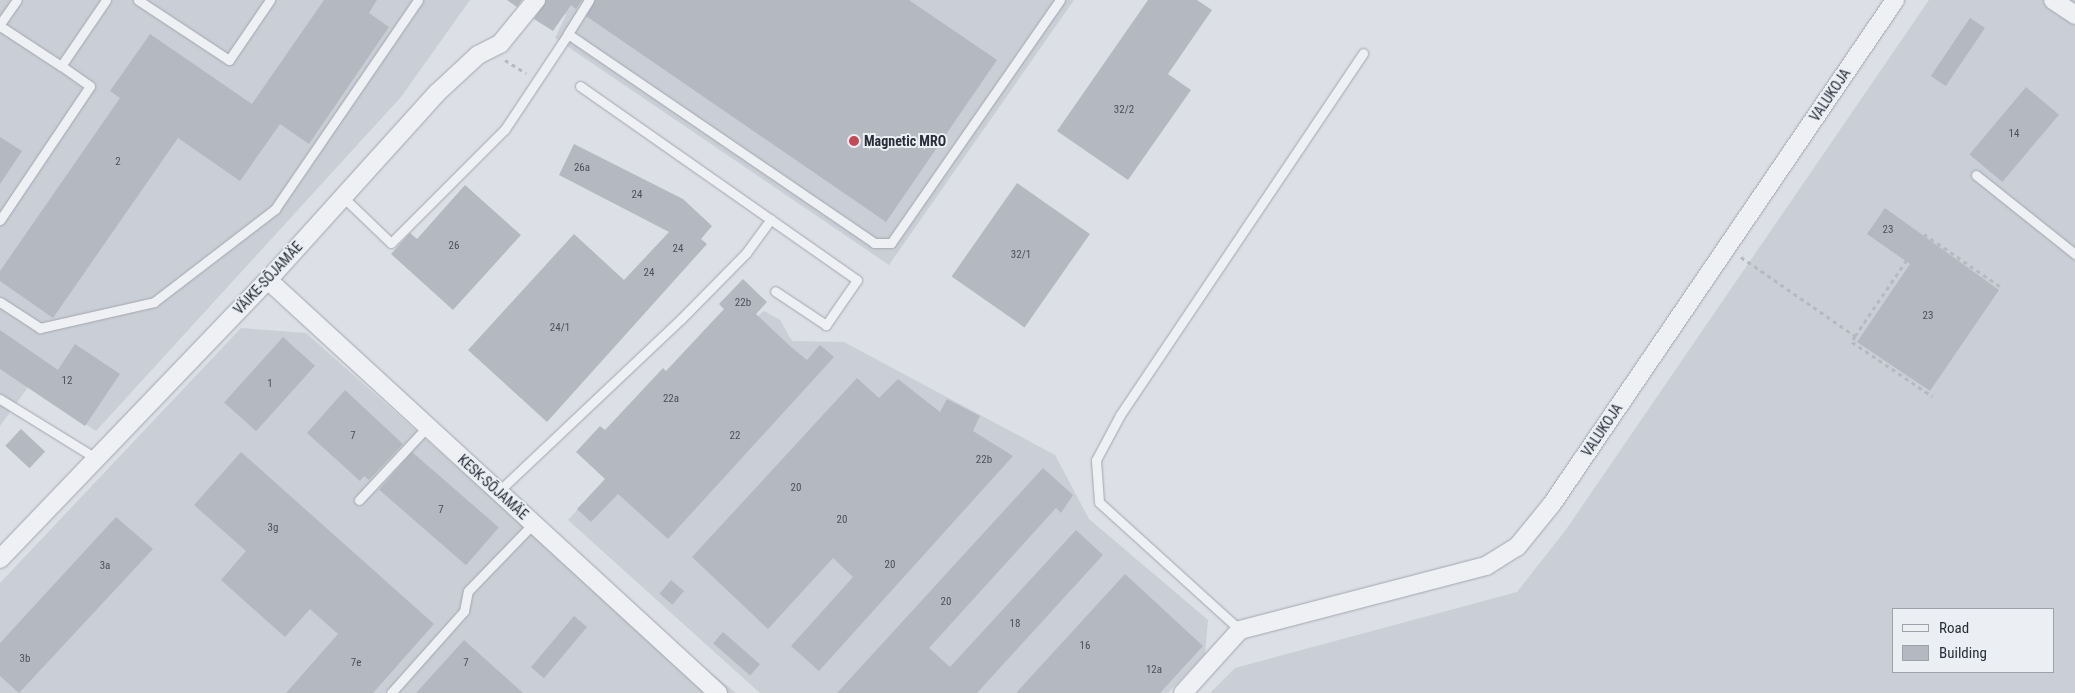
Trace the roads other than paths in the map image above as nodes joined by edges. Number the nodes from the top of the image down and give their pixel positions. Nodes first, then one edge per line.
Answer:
1 (17, 0) edge
2 (106, 0) edge
3 (138, 0) edge
4 (270, 0) edge
5 (418, 0) edge
6 (536, 0) edge
7 (589, 0) edge
8 (1060, 0) edge
9 (1895, 0) edge
10 (2053, 0) edge
11 (2075, 15) edge
12 (0, 25) edge
13 (568, 34) junction
14 (1363, 53) dead end
15 (61, 66) junction
16 (580, 86) dead end
17 (1976, 175) dead end
18 (343, 198) junction
19 (771, 219) junction
20 (0, 220) edge
21 (2075, 254) edge
22 (268, 280) junction
23 (775, 291) dead end
24 (0, 302) edge
25 (0, 398) edge
26 (427, 427) junction
27 (96, 459) junction
28 (498, 492) junction
29 (359, 500) dead end
30 (533, 524) junction
31 (0, 559) edge
32 (1240, 630) junction
33 (391, 693) edge
34 (718, 693) edge
35 (1183, 693) edge

1 - 12 lane
2 - 15 lane
3 - 4 lane
5 - 24 lane
6 - 18 street, VÄIKE-SÕJAMÄE
7 - 13 lane
8 - 13 lane
9 - 32 street, VALUKOJA
10 - 11 street
12 - 15 lane
13 - 18 lane
14 - 32 lane
15 - 20 lane
16 - 19 lane
17 - 21 lane
18 - 22 street, VÄIKE-SÕJAMÄE
19 - 23 lane
19 - 28 lane
22 - 26 street, KESK-SÕJAMÄE
22 - 27 street, VÄIKE-SÕJAMÄE
25 - 27 lane
26 - 28 street, KESK-SÕJAMÄE
26 - 29 lane
27 - 31 street, VÄIKE-SÕJAMÄE
28 - 30 street, KESK-SÕJAMÄE
30 - 33 lane
30 - 34 street, KESK-SÕJAMÄE
32 - 35 street

